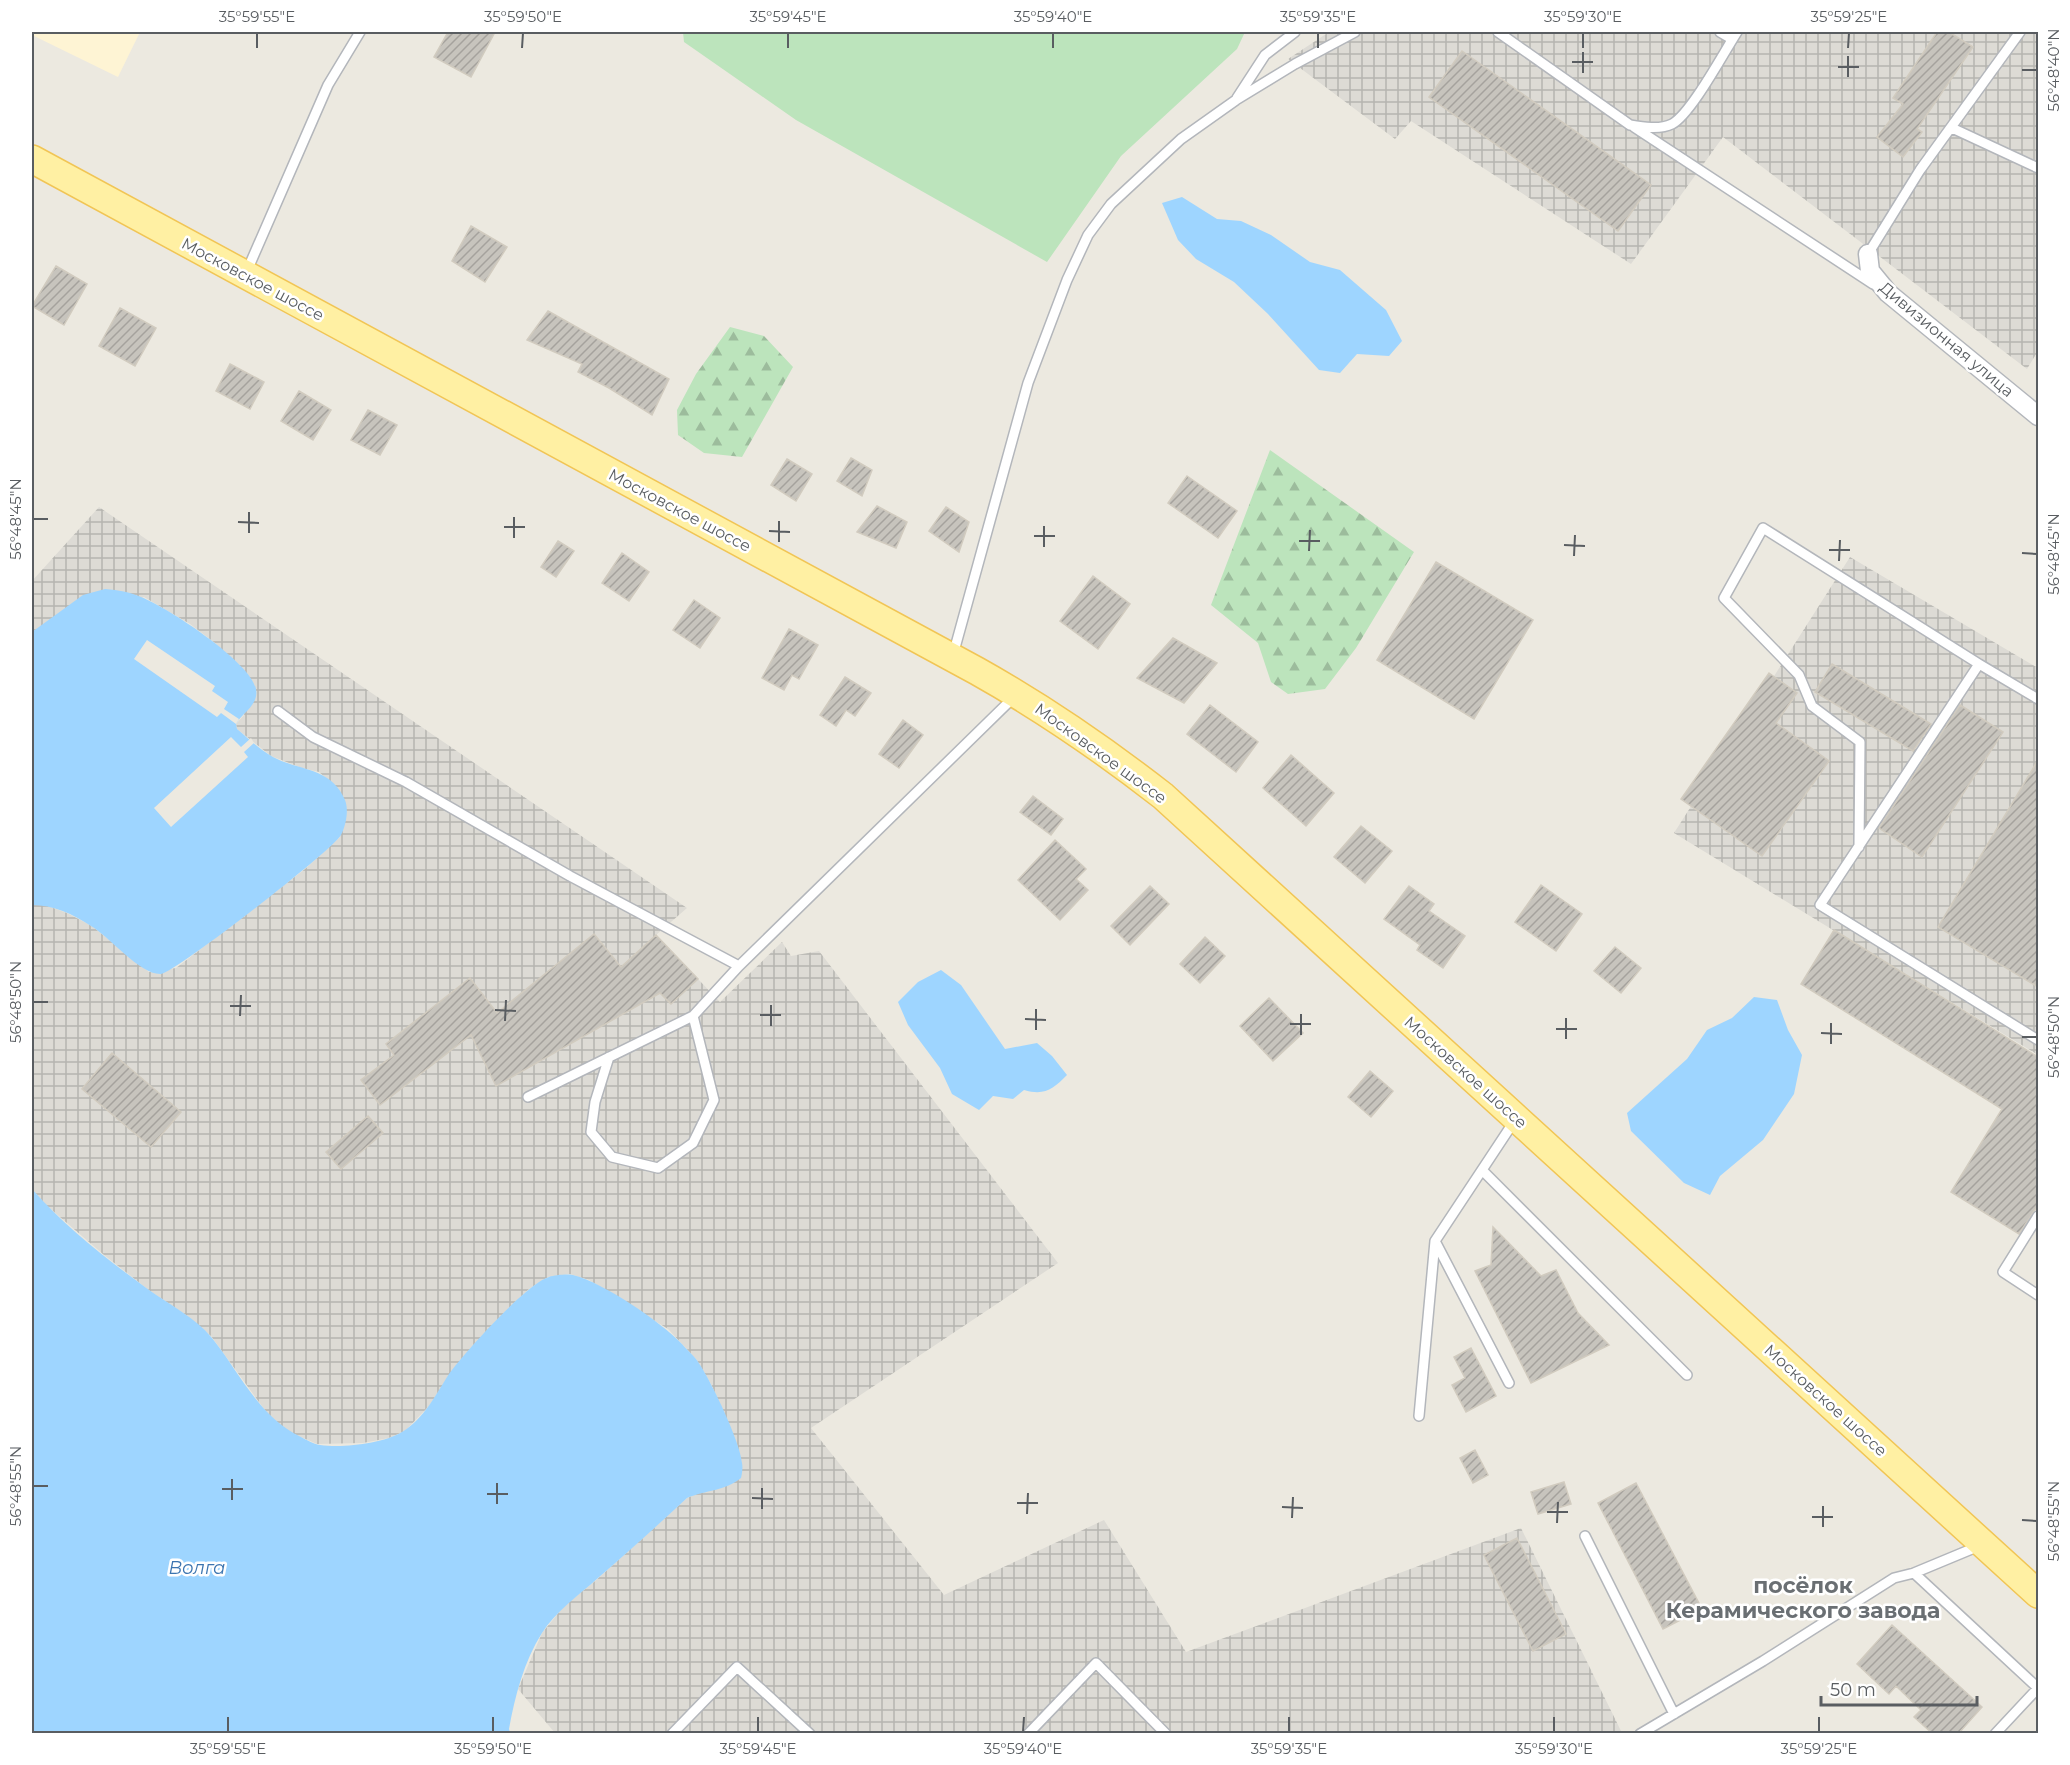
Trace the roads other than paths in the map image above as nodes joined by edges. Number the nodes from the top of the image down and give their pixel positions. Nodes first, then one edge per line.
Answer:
1 (360, 32) edge
2 (1295, 32) edge
3 (1355, 32) edge
4 (1498, 32) edge
5 (1720, 32) edge
6 (2020, 32) edge
7 (1735, 35) edge
8 (1236, 100) junction
9 (1630, 125) junction
10 (1952, 128) junction
11 (32, 159) edge
12 (2038, 168) edge
13 (1868, 254) joint
14 (245, 275) junction
15 (1888, 293) junction
16 (2038, 416) edge
17 (952, 658) junction
18 (1979, 664) junction
19 (1017, 694) junction
20 (2038, 699) edge
21 (279, 711) dead end
22 (1858, 847) junction
23 (739, 966) junction
24 (693, 1016) junction
25 (2038, 1040) edge
26 (609, 1057) junction
27 (528, 1097) dead end
28 (1516, 1118) junction
29 (1482, 1170) junction
30 (2038, 1216) edge
31 (1435, 1241) junction
32 (2038, 1295) edge
33 (1687, 1375) dead end
34 (1509, 1383) dead end
35 (1419, 1416) dead end
36 (1585, 1536) dead end
37 (1984, 1544) junction
38 (1914, 1573) junction
39 (2038, 1594) edge
40 (2038, 1688) edge
41 (1674, 1714) junction
42 (672, 1734) edge
43 (810, 1734) edge
44 (1028, 1734) edge
45 (1166, 1734) edge
46 (1640, 1734) edge
47 (1995, 1734) edge

1 - 14 lane
2 - 8 lane
3 - 8 lane
4 - 9 lane
5 - 7 lane
6 - 10 lane
7 - 9 lane
8 - 17 lane
9 - 15 lane
10 - 12 lane
10 - 13 lane
11 - 14 main road, Московское шоссе
13 - 15 street, Дивизионная улица
14 - 17 main road, Московское шоссе
15 - 16 street, Дивизионная улица
17 - 19 main road, Московское шоссе
18 - 20 lane
18 - 22 lane
18 - 22 lane
19 - 23 lane
19 - 28 main road, Московское шоссе
21 - 23 lane
22 - 25 lane
23 - 24 lane
24 - 26 lane
24 - 26 lane
26 - 27 lane
28 - 29 lane
28 - 37 main road, Московское шоссе
29 - 31 lane
29 - 33 lane
30 - 32 lane
31 - 34 lane
31 - 35 lane
36 - 41 lane
37 - 38 lane
37 - 39 main road, Московское шоссе
38 - 40 lane
38 - 41 lane
40 - 47 lane
41 - 46 lane
42 - 43 lane
44 - 45 lane

